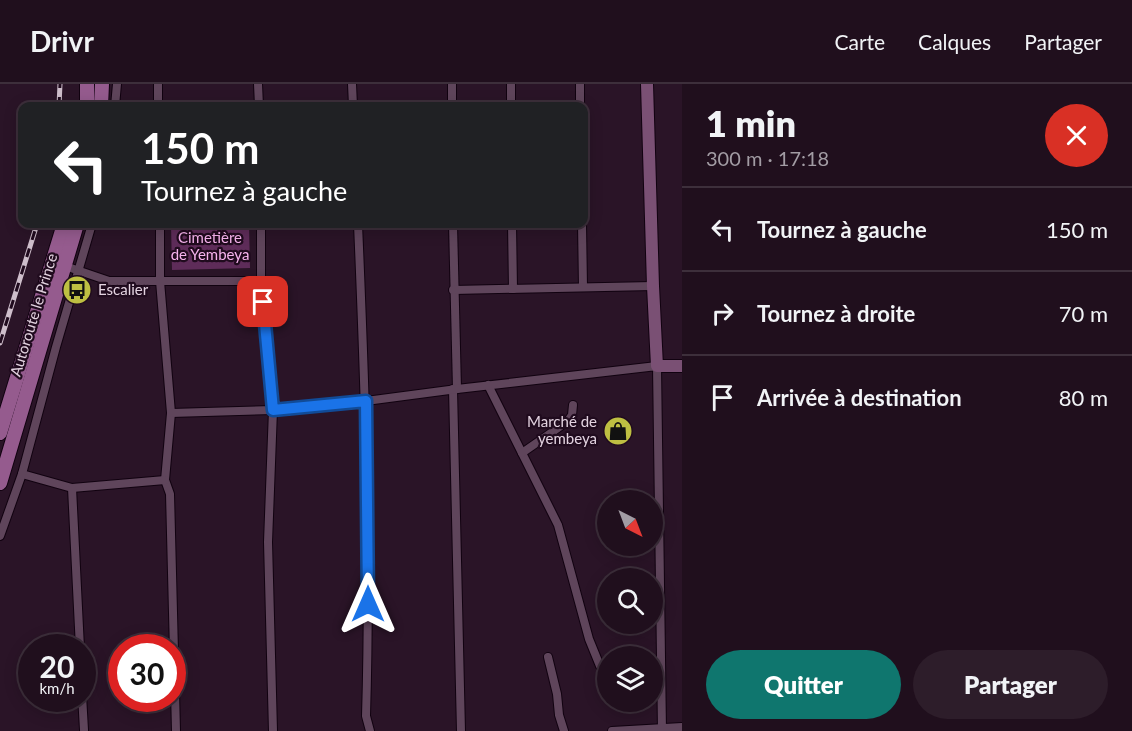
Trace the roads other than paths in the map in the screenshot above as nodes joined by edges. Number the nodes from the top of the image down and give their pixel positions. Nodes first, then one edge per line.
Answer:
1 (87, 84) edge
2 (102, 84) edge
3 (117, 84) edge
4 (158, 84) edge
5 (258, 84) edge
6 (352, 84) edge
7 (452, 84) edge
8 (511, 84) edge
9 (580, 84) edge
10 (647, 84) edge
11 (87, 102) edge
12 (101, 102) edge
13 (115, 102) edge
14 (158, 102) edge
15 (259, 102) edge
16 (353, 102) edge
17 (452, 102) edge
18 (511, 102) edge
19 (580, 102) edge
20 (63, 228) edge
21 (76, 228) edge
22 (91, 228) edge
23 (160, 228) edge
24 (261, 228) edge
25 (358, 228) edge
26 (453, 228) edge
27 (512, 228) edge
28 (582, 228) edge
29 (65, 266) junction
30 (79, 270) junction
31 (160, 281) junction
32 (261, 281) junction
33 (652, 286) junction
34 (583, 287) junction
35 (513, 289) junction
36 (453, 290) junction
37 (657, 366) junction
38 (682, 366) edge
39 (488, 385) junction
40 (455, 389) junction
41 (366, 401) junction
42 (573, 405) dead end
43 (273, 410) junction
44 (171, 413) junction
45 (0, 433) edge
46 (522, 453) junction
47 (22, 474) junction
48 (165, 480) junction
49 (0, 483) edge
50 (72, 488) junction
51 (0, 536) edge
52 (79, 634) edge
53 (548, 657) dead end
54 (597, 659) edge
55 (83, 712) edge
56 (682, 727) edge
57 (84, 730) edge
58 (662, 730) edge
59 (176, 731) edge
60 (273, 731) edge
61 (369, 731) edge
62 (461, 731) edge
63 (564, 731) edge
64 (612, 731) edge

1 - 11 main road
2 - 12 main road
3 - 13 street
4 - 14 street
5 - 15 street
6 - 16 street
7 - 17 street
8 - 18 street
9 - 19 street
10 - 33 street
20 - 45 main road, Autoroute le Prince
21 - 29 main road, Autoroute le Prince
22 - 30 street
23 - 31 street
24 - 32 street
25 - 41 street
26 - 36 street
27 - 35 street
28 - 34 street
29 - 30 street
29 - 49 main road, Autoroute le Prince
30 - 31 street
30 - 47 street
31 - 32 street
31 - 44 street
32 - 43 street
33 - 34 street
33 - 37 street
34 - 35 street
35 - 36 street
36 - 40 street
37 - 38 street
37 - 39 street
37 - 58 street
39 - 40 street
39 - 46 street
40 - 41 street
40 - 62 street
41 - 43 street
41 - 61 street
42 - 46 street
43 - 44 street
43 - 60 street
44 - 48 street
46 - 54 street
47 - 50 street
47 - 51 street
48 - 50 street
48 - 59 street
50 - 52 street
53 - 63 street
55 - 57 street
56 - 58 street
58 - 64 street

